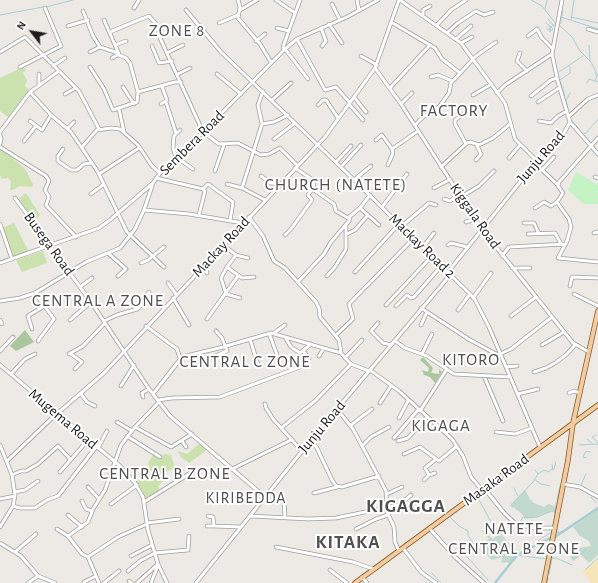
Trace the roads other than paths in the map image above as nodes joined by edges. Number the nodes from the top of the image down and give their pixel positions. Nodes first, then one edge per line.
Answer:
1 (139, 0) edge
2 (238, 0) edge
3 (257, 0) edge
4 (276, 0) edge
5 (300, 0) edge
6 (357, 0) edge
7 (378, 0) edge
8 (400, 0) edge
9 (466, 0) edge
10 (562, 0) edge
11 (280, 2) edge
12 (332, 4) dead end
13 (430, 6) dead end
14 (45, 8) dead end
15 (134, 8) dead end
16 (186, 10) dead end
17 (240, 10) junction
18 (360, 10) junction
19 (83, 11) dead end
20 (493, 12) dead end
21 (295, 13) junction
22 (238, 15) junction
23 (423, 15) junction
24 (88, 20) junction
25 (104, 20) dead end
26 (340, 20) junction
27 (391, 22) junction
28 (219, 23) dead end
29 (329, 24) junction
30 (437, 25) junction
31 (68, 26) dead end
32 (471, 26) dead end
33 (276, 28) dead end
34 (321, 28) junction
35 (588, 29) dead end
36 (289, 31) junction
37 (110, 32) junction
38 (448, 32) junction
39 (598, 32) edge
40 (265, 34) dead end
41 (472, 36) dead end
42 (528, 36) dead end
43 (297, 39) junction
44 (456, 39) junction
45 (126, 41) dead end
46 (256, 41) junction
47 (496, 42) dead end
48 (342, 43) dead end
49 (461, 43) junction
50 (115, 45) junction
51 (182, 45) dead end
52 (430, 45) junction
53 (152, 46) dead end
54 (322, 46) dead end
55 (100, 47) junction
56 (285, 49) junction
57 (553, 49) junction
58 (0, 52) edge
59 (90, 52) dead end
60 (167, 53) junction
61 (520, 53) dead end
62 (118, 54) junction
63 (552, 54) junction
64 (44, 55) junction
65 (361, 56) dead end
66 (65, 58) dead end
67 (112, 58) dead end
68 (473, 59) junction
69 (172, 61) junction
70 (271, 62) junction
71 (377, 65) junction
72 (53, 66) junction
73 (20, 67) dead end
74 (90, 67) dead end
75 (190, 68) dead end
76 (375, 68) junction
77 (59, 71) junction
78 (528, 71) junction
79 (460, 73) junction
80 (38, 74) dead end
81 (178, 74) junction
82 (217, 74) dead end
83 (432, 77) dead end
84 (557, 78) junction
85 (308, 79) dead end
86 (452, 81) junction
87 (180, 82) junction
88 (253, 82) junction
89 (291, 83) dead end
90 (39, 85) junction
91 (490, 85) junction
92 (123, 87) dead end
93 (162, 87) junction
94 (76, 88) junction
95 (390, 88) junction
96 (559, 88) junction
97 (262, 91) junction
98 (30, 92) junction
99 (138, 92) junction
100 (412, 93) dead end
101 (497, 93) junction
102 (65, 94) dead end
103 (241, 94) junction
104 (473, 95) dead end
105 (598, 95) edge
106 (531, 96) dead end
107 (354, 97) junction
108 (272, 100) junction
109 (166, 102) junction
110 (538, 102) dead end
111 (349, 103) junction
112 (134, 104) junction
113 (161, 104) dead end
114 (401, 104) junction
115 (318, 105) dead end
116 (119, 109) junction
117 (567, 111) junction
118 (366, 112) dead end
119 (467, 112) dead end
120 (50, 114) junction
121 (288, 115) junction
122 (568, 116) junction
123 (338, 118) junction
124 (363, 120) dead end
125 (30, 121) dead end
126 (539, 121) dead end
127 (74, 122) dead end
128 (570, 122) junction
129 (295, 123) junction
130 (262, 124) junction
131 (510, 124) junction
132 (415, 125) junction
133 (36, 126) junction
134 (68, 128) junction
135 (99, 129) junction
136 (180, 130) dead end
137 (418, 131) junction
138 (0, 132) edge
139 (124, 132) junction
140 (203, 132) junction
141 (176, 134) junction
142 (0, 135) edge
143 (598, 138) edge
144 (274, 139) dead end
145 (24, 140) dead end
146 (376, 140) dead end
147 (0, 144) edge
148 (318, 144) junction
149 (466, 144) junction
150 (224, 145) junction
151 (520, 145) junction
152 (592, 145) junction
153 (351, 146) dead end
154 (361, 146) dead end
155 (477, 146) junction
156 (0, 147) edge
157 (82, 147) junction
158 (139, 148) junction
159 (392, 149) junction
160 (63, 150) dead end
161 (254, 152) junction
162 (598, 154) edge
163 (176, 157) junction
164 (554, 157) dead end
165 (509, 158) dead end
166 (476, 160) dead end
167 (336, 162) junction
168 (536, 162) junction
169 (93, 164) junction
170 (388, 165) dead end
171 (371, 166) dead end
172 (296, 167) junction
173 (341, 167) junction
174 (441, 167) junction
175 (193, 169) dead end
176 (542, 170) junction
177 (215, 171) dead end
178 (494, 171) dead end
179 (160, 173) junction
180 (99, 174) junction
181 (407, 174) dead end
182 (260, 176) dead end
183 (156, 178) junction
184 (354, 180) junction
185 (450, 180) junction
186 (153, 182) junction
187 (104, 184) junction
188 (228, 184) dead end
189 (280, 184) junction
190 (558, 185) junction
191 (242, 188) junction
192 (313, 188) junction
193 (434, 188) dead end
194 (203, 189) junction
195 (91, 194) dead end
196 (370, 195) junction
197 (460, 195) junction
198 (15, 198) dead end
199 (444, 199) dead end
200 (265, 200) junction
201 (557, 202) junction
202 (436, 205) dead end
203 (382, 207) junction
204 (360, 208) junction
205 (535, 208) dead end
206 (144, 210) junction
207 (117, 213) junction
208 (199, 215) junction
209 (368, 215) junction
210 (249, 217) junction
211 (350, 217) junction
212 (475, 219) junction
213 (230, 221) junction
214 (466, 222) dead end
215 (243, 223) junction
216 (524, 223) dead end
217 (0, 224) edge
218 (346, 224) junction
219 (380, 225) dead end
220 (400, 225) junction
221 (481, 228) junction
222 (434, 232) dead end
223 (347, 234) junction
224 (528, 234) dead end
225 (539, 234) junction
226 (285, 235) dead end
227 (76, 236) junction
228 (130, 236) junction
229 (414, 238) junction
230 (561, 244) junction
231 (566, 244) junction
232 (223, 245) junction
233 (448, 245) dead end
234 (49, 246) junction
235 (164, 247) dead end
236 (423, 247) junction
237 (467, 247) junction
238 (108, 253) junction
239 (236, 255) junction
240 (153, 256) junction
241 (432, 256) junction
242 (502, 256) junction
243 (248, 258) dead end
244 (12, 259) junction
245 (598, 262) edge
246 (0, 263) edge
247 (141, 263) dead end
248 (204, 265) junction
249 (442, 265) junction
250 (164, 267) dead end
251 (227, 267) junction
252 (512, 268) junction
253 (530, 268) dead end
254 (69, 272) junction
255 (355, 272) dead end
256 (207, 273) dead end
257 (449, 273) junction
258 (491, 273) dead end
259 (118, 276) dead end
260 (238, 276) junction
261 (327, 276) dead end
262 (254, 277) dead end
263 (92, 278) dead end
264 (598, 278) edge
265 (298, 282) junction
266 (168, 283) dead end
267 (570, 286) dead end
268 (80, 287) junction
269 (150, 292) dead end
270 (35, 293) junction
271 (176, 294) junction
272 (226, 294) junction
273 (470, 294) junction
274 (574, 294) dead end
275 (536, 297) junction
276 (173, 298) junction
277 (240, 298) dead end
278 (473, 298) junction
279 (0, 301) edge
280 (91, 302) junction
281 (386, 305) dead end
282 (44, 306) junction
283 (396, 306) dead end
284 (598, 306) edge
285 (421, 308) junction
286 (458, 310) dead end
287 (598, 311) edge
288 (427, 312) junction
289 (511, 316) dead end
290 (552, 317) junction
291 (207, 319) dead end
292 (0, 320) edge
293 (70, 320) dead end
294 (105, 322) junction
295 (378, 323) dead end
296 (2, 324) dead end
297 (189, 325) dead end
298 (421, 325) dead end
299 (146, 326) junction
300 (285, 326) dead end
301 (32, 329) dead end
302 (216, 331) dead end
303 (496, 332) dead end
304 (564, 332) junction
305 (272, 333) junction
306 (492, 333) junction
307 (432, 334) dead end
308 (336, 335) junction
309 (13, 337) dead end
310 (285, 337) junction
311 (250, 339) junction
312 (362, 340) dead end
313 (38, 341) dead end
314 (395, 341) junction
315 (311, 344) junction
316 (391, 345) junction
317 (542, 345) dead end
318 (575, 345) junction
319 (226, 346) junction
320 (324, 348) junction
321 (124, 350) junction
322 (0, 351) edge
323 (303, 351) junction
324 (589, 352) junction
325 (341, 353) junction
326 (35, 354) dead end
327 (422, 354) junction
328 (501, 354) junction
329 (319, 356) dead end
330 (180, 358) junction
331 (309, 358) dead end
332 (345, 358) junction
333 (271, 359) dead end
334 (206, 360) dead end
335 (131, 361) junction
336 (0, 364) edge
337 (258, 364) dead end
338 (351, 364) junction
339 (128, 365) dead end
340 (134, 365) junction
341 (305, 365) dead end
342 (551, 365) junction
343 (517, 366) dead end
344 (506, 367) junction
345 (554, 368) dead end
346 (75, 369) dead end
347 (446, 369) junction
348 (370, 370) junction
349 (534, 372) dead end
350 (11, 374) junction
351 (484, 376) junction
352 (510, 377) junction
353 (122, 386) dead end
354 (391, 386) junction
355 (149, 389) junction
356 (538, 389) dead end
357 (569, 393) dead end
358 (580, 393) junction
359 (81, 394) junction
360 (154, 394) junction
361 (518, 394) junction
362 (143, 397) dead end
363 (159, 401) junction
364 (408, 401) junction
365 (380, 403) dead end
366 (265, 404) dead end
367 (598, 405) edge
368 (95, 406) dead end
369 (372, 408) dead end
370 (337, 409) junction
371 (419, 410) junction
372 (57, 414) junction
373 (427, 417) junction
374 (398, 418) dead end
375 (503, 421) dead end
376 (118, 422) dead end
377 (573, 424) junction
378 (79, 425) dead end
379 (351, 425) junction
380 (135, 427) junction
381 (389, 427) dead end
382 (281, 428) junction
383 (532, 428) junction
384 (76, 430) junction
385 (107, 431) dead end
386 (132, 431) junction
387 (496, 432) dead end
388 (192, 434) junction
389 (127, 436) junction
390 (394, 438) dead end
391 (88, 440) junction
392 (291, 440) junction
393 (311, 440) junction
394 (182, 441) junction
395 (398, 441) dead end
396 (0, 444) edge
397 (363, 445) junction
398 (457, 446) junction
399 (186, 447) dead end
400 (540, 447) junction
401 (97, 448) junction
402 (302, 451) junction
403 (404, 454) dead end
404 (160, 457) dead end
405 (70, 459) junction
406 (435, 460) junction
407 (7, 461) junction
408 (114, 462) junction
409 (232, 468) junction
410 (60, 472) dead end
411 (192, 472) dead end
412 (436, 473) dead end
413 (12, 475) junction
414 (429, 475) junction
415 (379, 476) junction
416 (424, 480) dead end
417 (38, 481) dead end
418 (563, 484) junction
419 (137, 485) junction
420 (88, 487) dead end
421 (337, 487) junction
422 (402, 487) dead end
423 (483, 489) junction
424 (314, 493) dead end
425 (15, 494) junction
426 (387, 494) junction
427 (411, 495) dead end
428 (265, 497) junction
429 (598, 497) edge
430 (0, 499) edge
431 (99, 500) junction
432 (82, 501) dead end
433 (284, 501) dead end
434 (144, 502) junction
435 (111, 504) dead end
436 (13, 506) junction
437 (386, 509) junction
438 (92, 511) junction
439 (68, 515) dead end
440 (388, 515) junction
441 (208, 516) dead end
442 (250, 516) junction
443 (285, 518) junction
444 (179, 519) dead end
445 (147, 524) junction
446 (207, 526) dead end
447 (214, 526) junction
448 (0, 527) edge
449 (82, 527) junction
450 (241, 527) junction
451 (555, 528) junction
452 (57, 529) dead end
453 (356, 529) dead end
454 (430, 529) junction
455 (36, 534) dead end
456 (68, 536) junction
457 (189, 536) dead end
458 (0, 543) edge
459 (152, 546) junction
460 (276, 547) dead end
461 (401, 549) junction
462 (15, 552) junction
463 (155, 553) junction
464 (132, 556) dead end
465 (88, 557) junction
466 (158, 565) junction
467 (373, 569) junction
468 (330, 570) dead end
469 (119, 571) dead end
470 (128, 571) dead end
471 (38, 576) junction
472 (96, 576) junction
473 (362, 577) junction
474 (84, 582) edge
475 (28, 583) edge
476 (54, 583) edge
477 (99, 583) edge
478 (104, 583) edge
479 (137, 583) edge
480 (151, 583) edge
481 (167, 583) edge
482 (196, 583) edge
483 (347, 583) edge
484 (354, 583) edge
485 (367, 583) edge
486 (436, 583) edge
487 (484, 583) edge
488 (544, 583) edge

1 - 15 street
2 - 17 street
3 - 17 street
4 - 11 street
5 - 21 street
6 - 18 street
7 - 18 street, Sembera Road
8 - 23 street
8 - 27 street, Mackay Road
9 - 30 street
10 - 57 street, Junju Road
11 - 21 street
12 - 26 street
13 - 23 street
14 - 64 street
16 - 88 street, Mackay Road 2
17 - 22 street
18 - 26 street, Sembera Road
19 - 24 street
20 - 38 street
21 - 36 street
22 - 28 street
22 - 46 street
23 - 30 street
24 - 31 street
24 - 55 street
25 - 37 street
26 - 29 street, Sembera Road
27 - 52 street
27 - 71 street, Mackay Road
29 - 34 street, Sembera Road
29 - 48 street
30 - 38 street
32 - 44 street
33 - 36 street
34 - 43 street, Sembera Road
34 - 54 street
35 - 39 street
36 - 56 street
37 - 50 street
37 - 60 street
38 - 44 street
40 - 46 street
41 - 49 street
42 - 57 street
43 - 56 street, Sembera Road
43 - 111 street
44 - 49 street
45 - 50 street
46 - 70 street
47 - 68 street
49 - 68 street
50 - 62 street
51 - 60 street
52 - 79 street
52 - 95 street
53 - 69 street
55 - 59 street
55 - 62 street
56 - 70 street, Sembera Road
56 - 85 street
57 - 63 street, Junju Road
58 - 64 street
60 - 69 street
61 - 78 street
62 - 67 street
62 - 99 street
63 - 78 street
63 - 84 street, Junju Road
64 - 72 street
64 - 73 street
65 - 71 street
66 - 72 street
68 - 79 street
68 - 91 street
69 - 81 street
70 - 88 street, Sembera Road
71 - 76 street, Mackay Road
72 - 77 street
74 - 116 street
75 - 81 street
76 - 95 street, Kiggala Road
76 - 107 street, Mackay Road
77 - 90 street
77 - 94 street
78 - 101 street
79 - 86 street
80 - 90 street
81 - 87 street
82 - 103 street
83 - 86 street
84 - 96 street, Junju Road
84 - 106 street
86 - 132 street
87 - 93 street
87 - 140 street
88 - 97 street, Mackay Road 2
88 - 103 street, Sembera Road
89 - 108 street
90 - 98 street
91 - 101 street
91 - 104 street
92 - 112 street
93 - 99 street
93 - 109 street
94 - 102 street
94 - 135 street
95 - 114 street, Kiggala Road
96 - 110 street
96 - 117 street, Junju Road
97 - 108 street, Mackay Road 2
97 - 130 street
98 - 120 street
98 - 138 street
99 - 112 street
100 - 114 street
101 - 131 street
103 - 140 street, Sembera Road
105 - 122 street
107 - 111 street, Mackay Road
107 - 118 street
108 - 121 street, Mackay Road 2
109 - 113 street
109 - 141 street
111 - 123 street, Mackay Road
111 - 124 street
112 - 116 street
114 - 132 street, Kiggala Road
115 - 123 street
116 - 139 street
117 - 122 street, Junju Road
117 - 126 street
119 - 149 street
120 - 133 street
120 - 134 street
121 - 129 street, Mackay Road 2
121 - 130 street
122 - 128 street, Junju Road
123 - 148 street, Mackay Road
125 - 133 street
127 - 134 street
128 - 152 street
128 - 168 street, Junju Road
129 - 144 street
129 - 148 street, Mackay Road 2
130 - 161 street
131 - 151 street
131 - 155 street
132 - 137 street, Kiggala Road
133 - 145 street
134 - 157 street
135 - 139 street
135 - 157 street
136 - 141 street
137 - 159 street
137 - 174 street, Kiggala Road
139 - 158 street
140 - 150 street
140 - 163 street, Sembera Road
141 - 163 street
142 - 147 street
143 - 152 street
146 - 159 street
148 - 167 street, Mackay Road 2
148 - 172 street, Mackay Road
149 - 155 street
149 - 174 street
150 - 161 street
150 - 177 street
151 - 165 street
151 - 168 street
152 - 162 street
152 - 190 street
153 - 167 street
154 - 173 street
155 - 166 street
156 - 227 street
157 - 169 street
158 - 179 street
158 - 180 street
159 - 170 street
160 - 169 street
161 - 172 street
161 - 191 street
163 - 175 street
163 - 179 street, Sembera Road
164 - 176 street
167 - 173 street, Mackay Road 2
168 - 176 street
168 - 221 street, Junju Road
169 - 180 street
171 - 184 street
172 - 189 street, Mackay Road
172 - 192 street
173 - 184 street, Mackay Road 2
174 - 185 street, Kiggala Road
176 - 190 street
178 - 197 street
179 - 183 street, Sembera Road
180 - 187 street
181 - 203 street
182 - 189 street
183 - 186 street, Sembera Road
183 - 194 street
184 - 196 street, Mackay Road 2
185 - 193 street
185 - 197 street, Kiggala Road
186 - 206 street, Sembera Road
186 - 207 street
187 - 195 street
187 - 207 street
188 - 191 street
189 - 200 street, Mackay Road
190 - 201 street
191 - 200 street
192 - 211 street
192 - 226 street
194 - 208 street
194 - 213 street
196 - 203 street, Mackay Road 2
196 - 204 street
197 - 199 street
197 - 212 street, Kiggala Road
198 - 234 street, Busega Road
200 - 210 street, Mackay Road
201 - 205 street
201 - 231 street
202 - 220 street
203 - 220 street, Mackay Road 2
204 - 209 street
204 - 211 street
206 - 208 street
206 - 228 street, Sembera Road
207 - 227 street
207 - 228 street
208 - 213 street
209 - 219 street
209 - 223 street
210 - 215 street, Mackay Road
210 - 265 street
211 - 218 street
212 - 214 street
212 - 221 street, Kiggala Road
213 - 215 street
215 - 232 street, Mackay Road
216 - 225 street
217 - 244 street
218 - 223 street
218 - 265 street
220 - 229 street, Mackay Road 2
220 - 255 street
221 - 237 street, Junju Road
221 - 242 street, Kiggala Road
222 - 236 street
223 - 261 street
224 - 225 street
225 - 230 street
227 - 234 street
228 - 238 street, Sembera Road
228 - 240 street
229 - 236 street, Mackay Road 2
229 - 308 street
230 - 231 street
230 - 242 street
231 - 245 street
232 - 239 street
232 - 248 street, Mackay Road
233 - 237 street
234 - 244 street
234 - 254 street, Busega Road
235 - 240 street
236 - 241 street, Mackay Road 2
237 - 257 street, Junju Road
238 - 254 street, Sembera Road
238 - 259 street
239 - 243 street
239 - 251 street
240 - 247 street
240 - 250 street
241 - 249 street, Mackay Road 2
241 - 281 street
242 - 252 street, Kiggala Road
244 - 246 street
248 - 256 street
248 - 271 street, Mackay Road
249 - 257 street, Mackay Road 2
249 - 283 street
251 - 260 street
251 - 272 street
252 - 253 street
252 - 275 street, Kiggala Road
254 - 268 street, Busega Road
254 - 270 street, Sembera Road
257 - 273 street, Mackay Road 2
257 - 285 street, Junju Road
258 - 278 street
260 - 262 street
260 - 272 street
263 - 268 street
264 - 267 street
265 - 308 street
266 - 271 street
268 - 280 street, Busega Road
269 - 294 street
270 - 279 street, Sembera Road
270 - 282 street
271 - 276 street, Mackay Road
272 - 277 street
272 - 291 street
273 - 278 street, Mackay Road 2
273 - 286 street
274 - 284 street
275 - 289 street
275 - 290 street, Kiggala Road
276 - 297 street
276 - 299 street, Mackay Road
278 - 306 street, Mackay Road 2
280 - 293 street
280 - 294 street, Busega Road
282 - 301 street
282 - 313 street
285 - 288 street
285 - 314 street, Junju Road
287 - 324 main road
288 - 298 street
288 - 328 street
290 - 304 street, Kiggala Road
290 - 328 street
292 - 296 street
294 - 321 street, Busega Road
294 - 346 street
295 - 316 street
299 - 321 street, Mackay Road
299 - 330 street
300 - 305 street
302 - 319 street
303 - 306 street
304 - 317 street
304 - 318 street, Kiggala Road
305 - 310 street
305 - 311 street
305 - 333 street
306 - 328 street, Mackay Road 2
307 - 327 street
308 - 325 street
309 - 322 street
310 - 315 street
310 - 323 street
311 - 319 street
311 - 337 street
312 - 332 street
314 - 316 street, Junju Road
314 - 327 street
315 - 320 street
315 - 323 street
316 - 348 street, Junju Road
318 - 324 street, Kiggala Road
318 - 342 street
319 - 330 street
319 - 334 street
320 - 325 street
320 - 329 street
321 - 335 street, Busega Road
321 - 359 street, Mackay Road
323 - 331 street
324 - 358 main road
325 - 332 street
326 - 350 street
327 - 347 street
328 - 344 street, Mackay Road 2
330 - 360 street
332 - 338 street
335 - 339 street
335 - 340 street, Busega Road
336 - 350 street, Mugema Road
338 - 348 street
338 - 382 street
340 - 353 street
340 - 355 street, Busega Road
341 - 363 street
342 - 345 street
342 - 349 street
343 - 344 street
344 - 352 street, Mackay Road 2
347 - 351 street
347 - 371 street
348 - 354 street
348 - 370 street, Junju Road
350 - 372 street, Mugema Road
351 - 352 street
351 - 375 street
352 - 361 street, Mackay Road 2
354 - 364 street
354 - 365 street
355 - 360 street, Busega Road
355 - 362 street
356 - 361 street
357 - 358 street
358 - 377 main road
359 - 368 street
359 - 372 street, Mackay Road
360 - 363 street, Busega Road
361 - 383 street, Mackay Road 2
363 - 380 street
363 - 388 street, Busega Road
364 - 371 street
364 - 374 street
366 - 382 street
367 - 377 main road, Masaka Road
369 - 379 street
370 - 379 street
370 - 393 street, Junju Road
371 - 373 street
371 - 390 street
372 - 384 street, Mugema Road
372 - 407 street, Mackay Road
373 - 395 street
373 - 398 street
376 - 386 street
377 - 400 main road, Masaka Road
377 - 418 main road
378 - 384 street
379 - 397 street
380 - 386 street
380 - 394 street
381 - 397 street
382 - 392 street
383 - 387 street
383 - 400 street, Mackay Road 2
384 - 391 street, Mugema Road
385 - 401 street
386 - 389 street
388 - 394 street
388 - 409 street, Busega Road
389 - 404 street
389 - 408 street
391 - 401 street, Mugema Road
391 - 405 street
392 - 402 street
392 - 409 street
393 - 402 street, Junju Road
393 - 421 street
394 - 399 street
396 - 407 street
397 - 415 street
398 - 406 street
398 - 423 street
400 - 423 main road, Masaka Road
401 - 408 street, Mugema Road
401 - 436 street
402 - 428 street, Junju Road
403 - 406 street
405 - 410 street
405 - 413 street
406 - 414 street
407 - 413 street
408 - 419 street, Mugema Road
408 - 431 street
409 - 428 street, Busega Road
411 - 434 street
412 - 414 street
413 - 425 street
414 - 416 street
415 - 421 street
415 - 426 street
417 - 425 street
418 - 429 street
418 - 451 main road
419 - 434 street, Mugema Road
419 - 435 street
420 - 431 street
421 - 424 street
422 - 426 street
423 - 451 street
423 - 454 main road, Masaka Road
425 - 430 street
425 - 436 street
426 - 437 street
427 - 437 street
428 - 442 street, Junju Road
431 - 438 street
432 - 438 street
433 - 443 street
434 - 445 street, Mugema Road
436 - 448 street
437 - 440 street
437 - 443 street
438 - 449 street
439 - 449 street
440 - 453 street
440 - 461 street
441 - 447 street
442 - 443 street
442 - 450 street, Junju Road
444 - 445 street
445 - 459 street, Mugema Road
445 - 465 street
446 - 447 street
447 - 450 street
449 - 456 street
450 - 482 street, Junju Road
451 - 488 main road
452 - 456 street
454 - 461 main road, Masaka Road
454 - 487 street
455 - 462 street
456 - 465 street
457 - 463 street
458 - 462 street
459 - 463 street, Mugema Road
459 - 464 street
460 - 467 street
461 - 467 main road, Masaka Road
461 - 486 street
462 - 471 street
463 - 466 street, Mugema Road
463 - 470 street
465 - 472 street
466 - 479 street
466 - 480 street
466 - 481 street, Mugema Road
467 - 473 main road, Masaka Road
468 - 483 street
469 - 478 street
471 - 475 street
471 - 476 street
472 - 474 street
472 - 477 street
473 - 484 main road, Masaka Road
473 - 485 street

